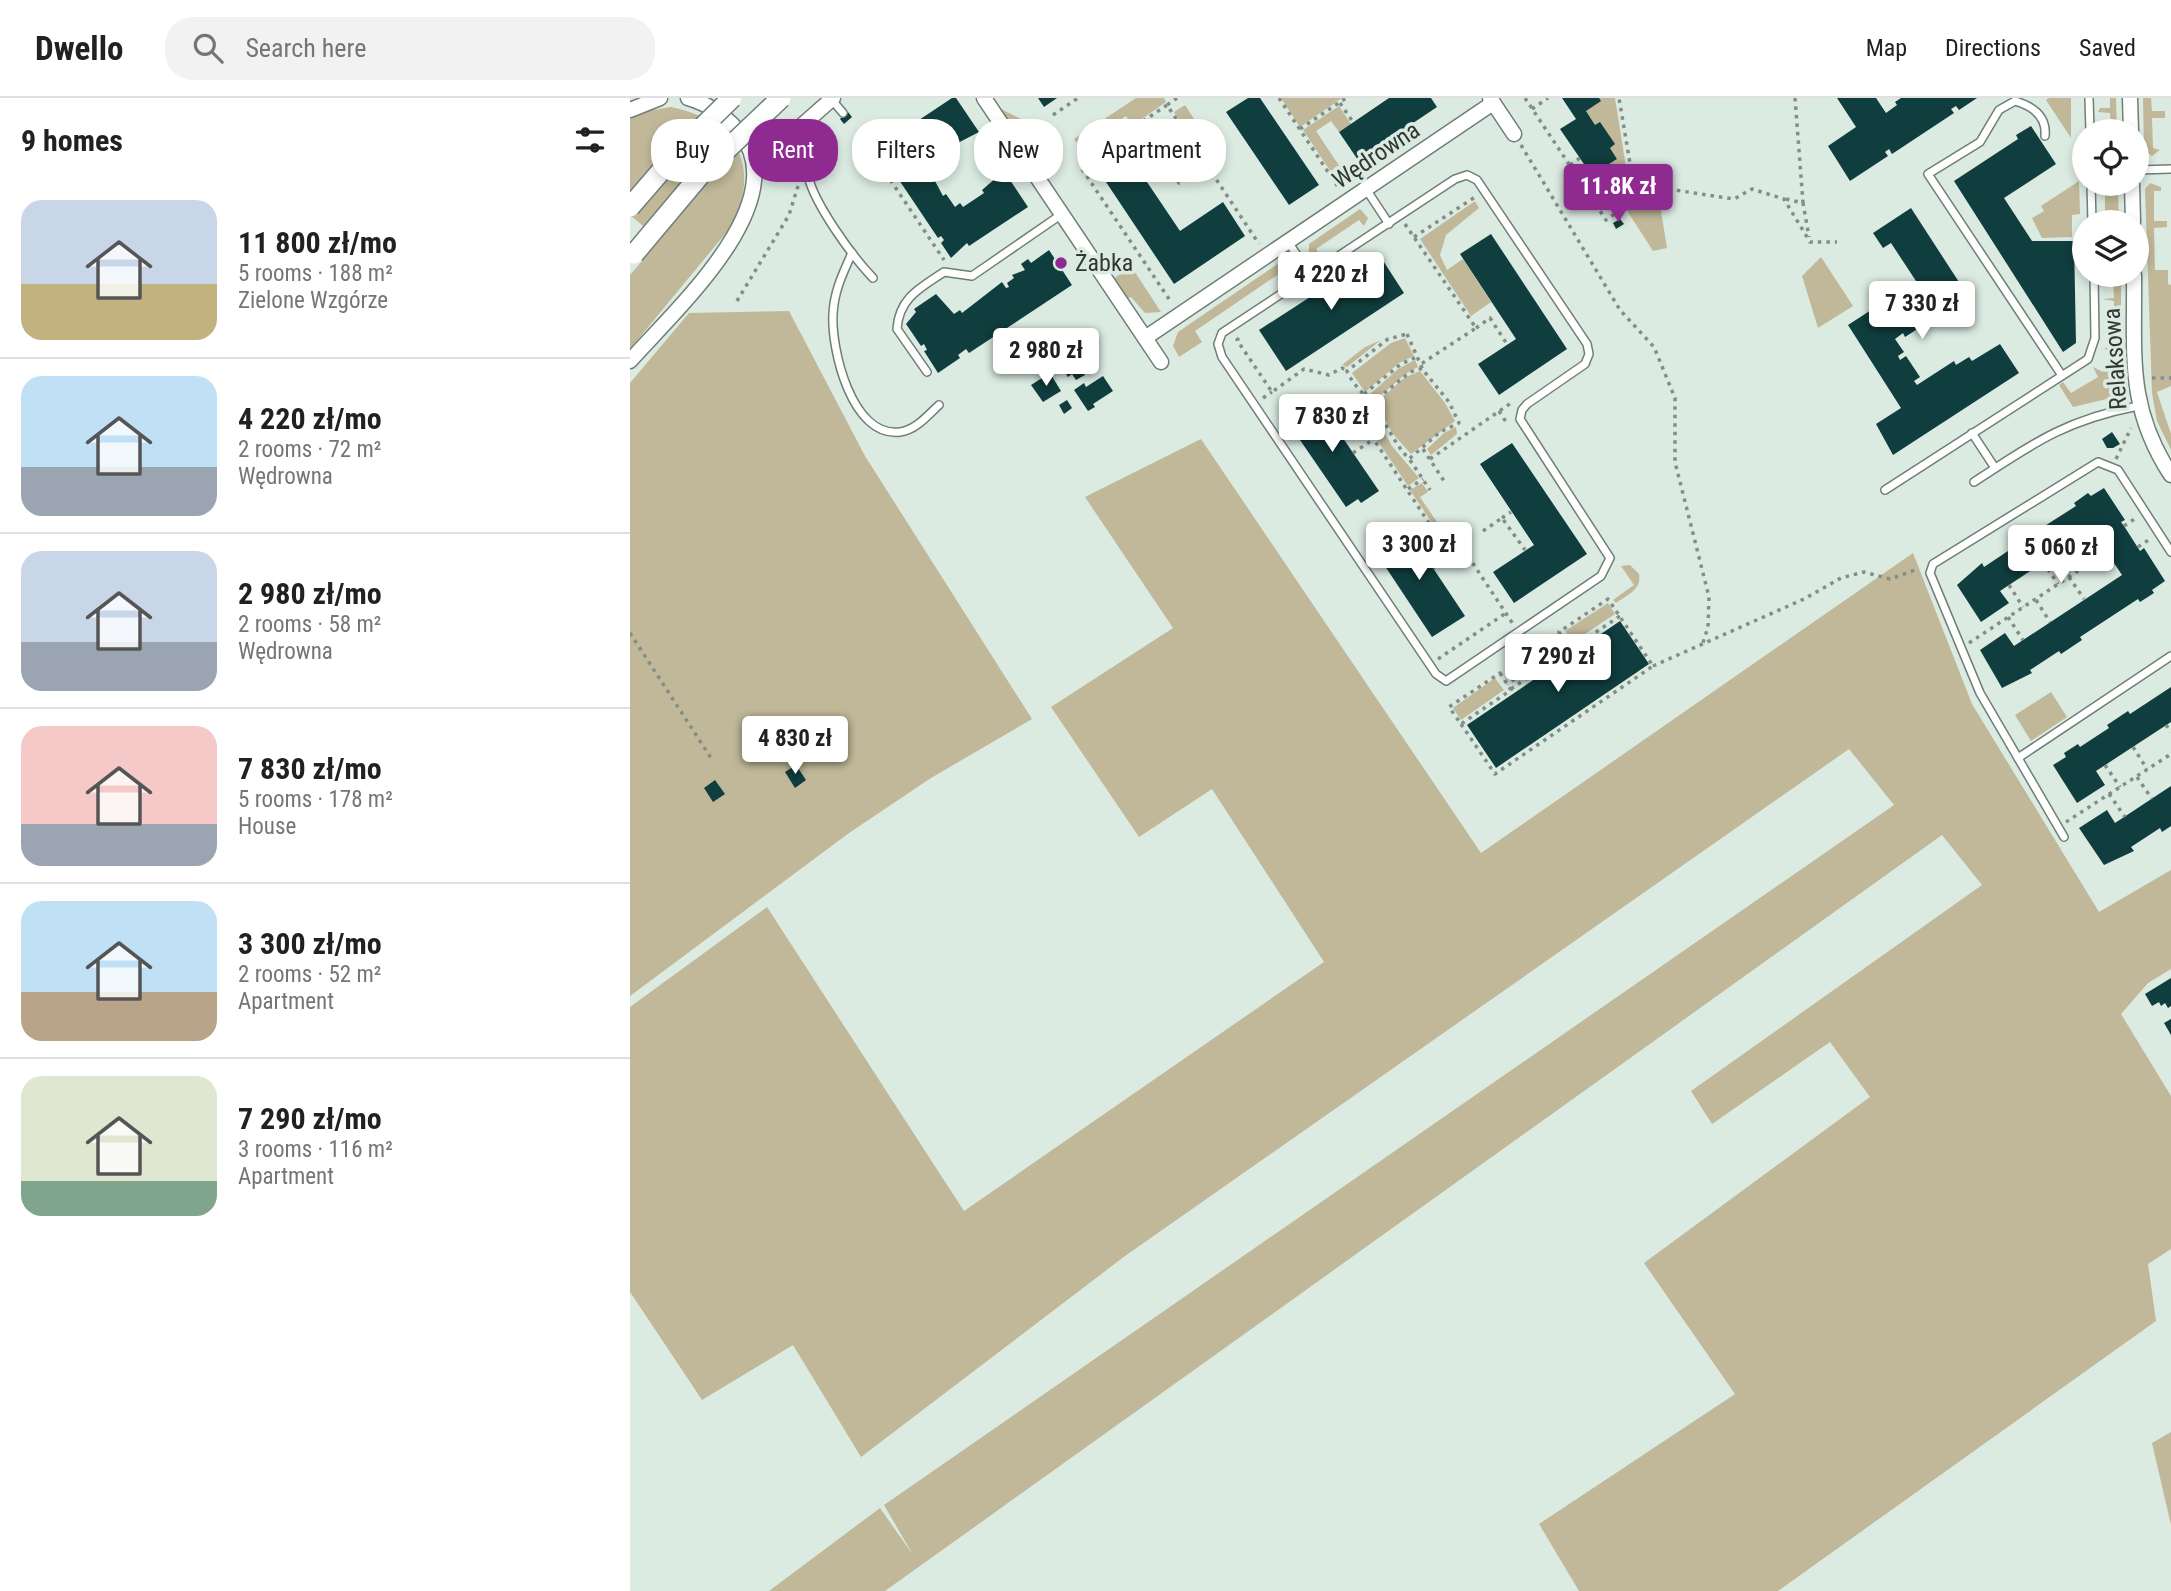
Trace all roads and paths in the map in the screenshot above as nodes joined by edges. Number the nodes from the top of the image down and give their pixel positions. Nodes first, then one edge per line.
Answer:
1 (660, 98) edge
2 (688, 98) edge
3 (732, 98) edge
4 (781, 98) edge
5 (984, 98) edge
6 (1078, 98) edge
7 (1177, 98) edge
8 (1279, 98) edge
9 (1346, 98) edge
10 (1525, 98) edge
11 (1548, 98) edge
12 (1619, 98) edge
13 (1795, 98) edge
14 (2089, 98) edge
15 (2130, 98) edge
16 (832, 99) edge
17 (2014, 99) edge
18 (1492, 100) edge
19 (1340, 103) junction
20 (1167, 105) junction
21 (1532, 109) junction
22 (630, 110) edge
23 (843, 113) dead end
24 (1053, 115) dead end
25 (809, 119) edge
26 (1146, 119) edge
27 (1176, 119) edge
28 (2090, 119) edge
29 (2131, 119) edge
30 (1353, 122) dead end
31 (1300, 129) junction
32 (1514, 134) joint
33 (2045, 136) dead end
34 (748, 145) edge
35 (1580, 158) dead end
36 (1570, 165) junction
37 (2171, 169) edge
38 (2149, 170) edge
39 (754, 182) edge
40 (810, 182) edge
41 (892, 182) edge
42 (1091, 182) edge
43 (1217, 182) edge
44 (799, 183) dead end
45 (1366, 189) junction
46 (1342, 194) dead end
47 (1784, 199) junction
48 (1636, 200) junction
49 (1802, 203) junction
50 (1480, 206) dead end
51 (630, 207) edge
52 (1062, 215) junction
53 (1400, 216) junction
54 (1389, 224) junction
55 (1414, 237) junction
56 (1287, 242) junction
57 (1810, 242) junction
58 (1836, 242) dead end
59 (1261, 247) dead end
60 (852, 253) junction
61 (634, 254) dead end
62 (953, 273) junction
63 (1310, 275) junction
64 (873, 278) dead end
65 (2094, 287) edge
66 (2134, 287) edge
67 (737, 301) dead end
68 (1174, 306) dead end
69 (1476, 328) junction
70 (1248, 332) dead end
71 (1145, 338) junction
72 (1507, 344) dead end
73 (1419, 356) junction
74 (630, 361) edge
75 (1161, 362) dead end
76 (1422, 366) junction
77 (1347, 371) junction
78 (927, 372) dead end
79 (2061, 374) junction
80 (2149, 378) dead end
81 (2171, 378) edge
82 (1272, 392) junction
83 (1364, 394) junction
84 (1519, 397) dead end
85 (1371, 404) junction
86 (939, 405) dead end
87 (2138, 406) junction
88 (1268, 408) dead end
89 (1378, 411) junction
90 (1499, 411) junction
91 (2132, 426) dead end
92 (1513, 432) dead end
93 (1972, 433) junction
94 (1374, 439) junction
95 (1423, 449) junction
96 (1353, 453) dead end
97 (1409, 459) junction
98 (1430, 459) junction
99 (2112, 466) junction
100 (1995, 468) junction
101 (2171, 475) edge
102 (1423, 479) junction
103 (1444, 481) dead end
104 (1974, 482) dead end
105 (1408, 489) junction
106 (1430, 490) dead end
107 (1885, 490) dead end
108 (1511, 512) dead end
109 (1502, 518) junction
110 (2137, 518) dead end
111 (2124, 526) dead end
112 (1483, 531) dead end
113 (2150, 539) dead end
114 (2100, 542) dead end
115 (2138, 547) dead end
116 (1525, 551) dead end
117 (2171, 552) edge
118 (1468, 556) dead end
119 (2099, 557) junction
120 (2043, 562) dead end
121 (2114, 563) dead end
122 (1933, 564) junction
123 (1433, 568) dead end
124 (2069, 577) junction
125 (2058, 584) junction
126 (2009, 585) dead end
127 (2035, 599) junction
128 (2084, 599) dead end
129 (2023, 607) junction
130 (1506, 613) junction
131 (1619, 616) junction
132 (1524, 617) dead end
133 (2008, 617) junction
134 (2050, 622) dead end
135 (630, 633) edge
136 (2023, 640) dead end
137 (1702, 646) junction
138 (1431, 648) dead end
139 (1962, 648) junction
140 (2171, 656) edge
141 (1653, 666) junction
142 (1507, 684) junction
143 (1511, 690) junction
144 (1461, 724) junction
145 (2166, 725) dead end
146 (2171, 732) edge
147 (2133, 747) dead end
148 (2171, 754) edge
149 (710, 758) dead end
150 (2018, 758) junction
151 (2105, 765) dead end
152 (2147, 769) junction
153 (2137, 777) junction
154 (2120, 787) junction
155 (2109, 794) junction
156 (2152, 799) dead end
157 (2125, 817) dead end
158 (2059, 827) junction
159 (2064, 837) dead end

1 - 22 street
2 - 34 street
3 - 51 main road, bridge
4 - 61 main road, bridge
5 - 52 street
6 - 24 path
7 - 20 path
8 - 31 path
9 - 19 path
10 - 21 path
11 - 21 path
12 - 48 path
13 - 49 path
14 - 28 lane
15 - 29 street
16 - 23 lane
16 - 25 street
17 - 33 lane
17 - 79 lane
18 - 32 street
18 - 45 street, Wędrowna
19 - 30 path
19 - 31 path
20 - 26 path
20 - 27 path
21 - 36 path
31 - 46 path
32 - 137 path
35 - 36 path
36 - 48 path
37 - 38 lane
39 - 74 street
40 - 60 lane
41 - 62 path
42 - 68 path
43 - 59 path
44 - 67 path
45 - 54 lane
45 - 56 street, Wędrowna
47 - 48 path
47 - 49 path
47 - 57 path
49 - 57 path
50 - 55 path
52 - 62 lane
52 - 71 street
53 - 54 lane
53 - 55 path
53 - 63 lane
54 - 63 lane
55 - 69 path
56 - 63 lane
56 - 71 street, Wędrowna
57 - 58 path
60 - 64 lane
60 - 86 lane
62 - 78 lane
65 - 79 lane
66 - 87 street, Relaksowa
69 - 72 path
69 - 76 path
70 - 82 path
71 - 75 street
73 - 76 path
73 - 77 path
73 - 83 path
76 - 85 path
76 - 95 path
77 - 82 path
77 - 83 path
79 - 93 lane
80 - 81 path
82 - 88 path
83 - 85 path
84 - 90 path
85 - 89 path
87 - 100 lane
87 - 101 street, Relaksowa
89 - 94 path
89 - 97 path
90 - 92 path
90 - 98 path
91 - 99 path
93 - 100 lane
93 - 107 lane
94 - 96 path
94 - 105 path
95 - 97 path
95 - 98 path
97 - 102 path
98 - 103 path
99 - 117 lane
99 - 122 lane
100 - 104 lane
102 - 105 path
102 - 106 path
105 - 123 path
108 - 109 path
109 - 112 path
109 - 116 path
110 - 111 path
113 - 115 path
114 - 119 path
118 - 130 path
119 - 121 path
119 - 124 path
120 - 125 path
122 - 137 path
122 - 139 lane
124 - 125 path
124 - 128 path
125 - 127 path
126 - 129 path
127 - 129 path
127 - 134 path
129 - 133 path
130 - 132 path
130 - 138 path
131 - 141 path
131 - 142 path
131 - 143 path
133 - 136 path
133 - 139 path
135 - 149 path
137 - 141 path
139 - 150 lane
140 - 150 lane
141 - 144 path
142 - 143 path
142 - 144 path
143 - 144 path
145 - 146 path
147 - 152 path
148 - 152 path
150 - 158 lane
151 - 154 path
152 - 153 path
153 - 154 path
153 - 156 path
154 - 155 path
155 - 157 path
155 - 158 path
158 - 159 lane

